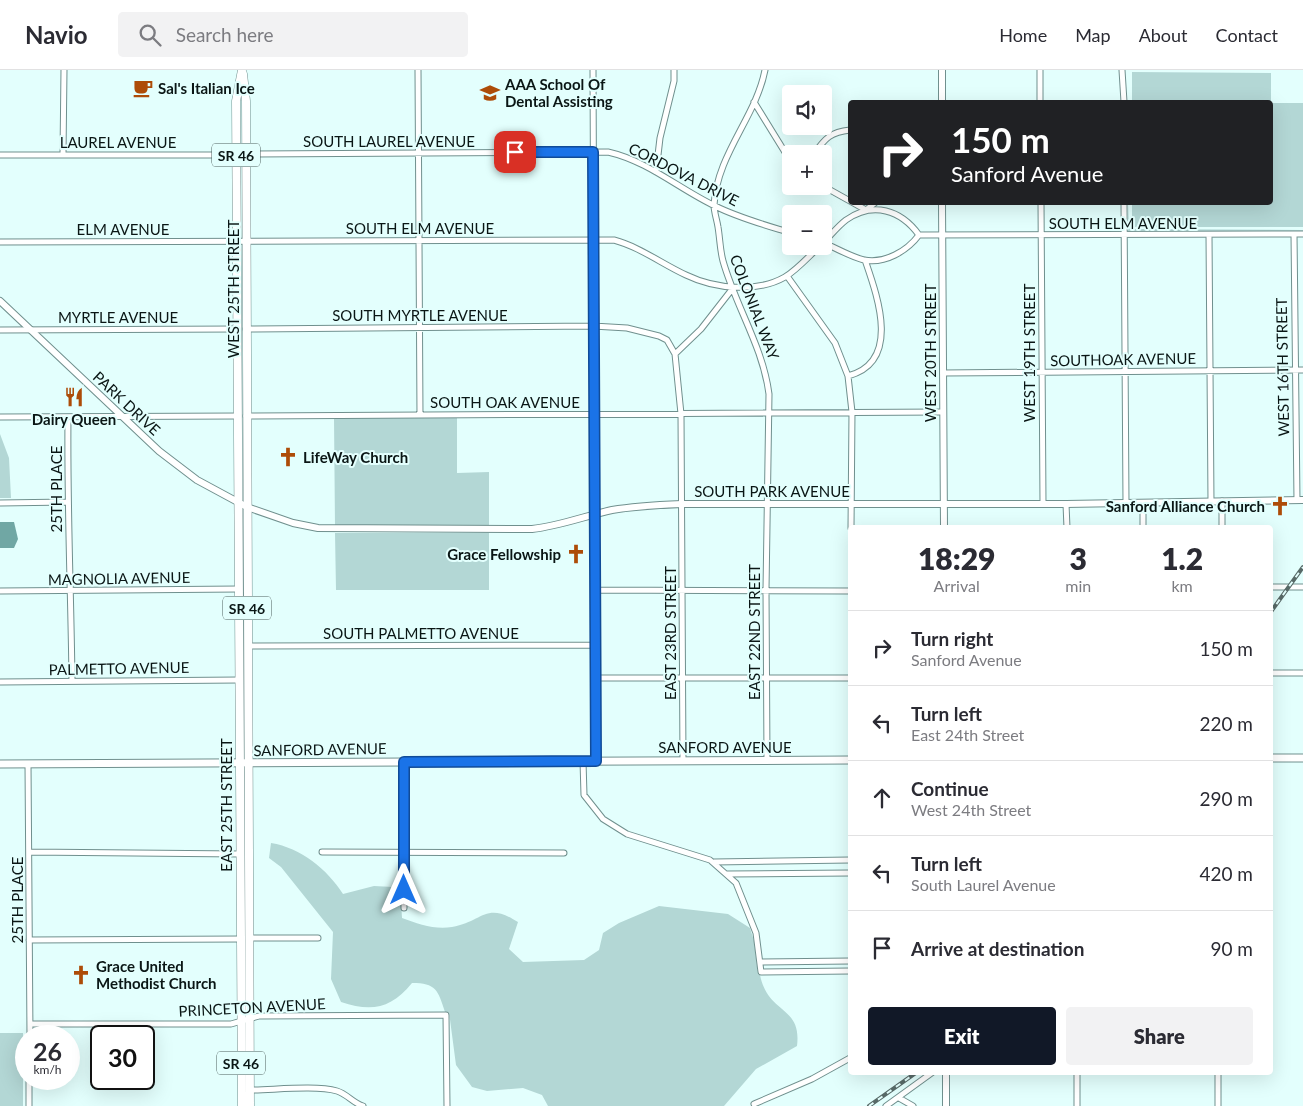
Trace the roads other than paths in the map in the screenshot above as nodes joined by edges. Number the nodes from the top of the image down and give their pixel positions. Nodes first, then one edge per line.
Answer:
1 (64, 70) edge
2 (242, 70) edge
3 (418, 70) edge
4 (593, 70) edge
5 (674, 70) edge
6 (765, 70) edge
7 (942, 70) edge
8 (1040, 70) edge
9 (1122, 70) edge
10 (942, 100) edge
11 (1040, 100) edge
12 (1124, 100) edge
13 (754, 102) junction
14 (848, 130) edge
15 (820, 145) edge
16 (782, 147) edge
17 (593, 152) junction
18 (419, 153) junction
19 (64, 154) junction
20 (246, 154) junction
21 (0, 155) edge
22 (236, 155) junction
23 (656, 172) junction
24 (832, 191) edge
25 (848, 200) edge
26 (857, 205) edge
27 (872, 205) edge
28 (942, 205) edge
29 (1041, 205) edge
30 (1124, 205) edge
31 (714, 206) junction
32 (866, 210) junction
33 (782, 230) edge
34 (832, 234) edge
35 (1294, 234) junction
36 (1303, 234) edge
37 (919, 235) junction
38 (1041, 235) junction
39 (1125, 235) junction
40 (1209, 235) junction
41 (942, 236) junction
42 (593, 239) junction
43 (419, 240) junction
44 (0, 242) edge
45 (236, 242) junction
46 (246, 242) junction
47 (832, 246) edge
48 (810, 255) edge
49 (864, 260) junction
50 (787, 276) junction
51 (733, 288) junction
52 (0, 301) edge
53 (593, 326) junction
54 (419, 328) junction
55 (30, 329) junction
56 (237, 329) junction
57 (246, 329) junction
58 (0, 330) edge
59 (675, 354) junction
60 (1209, 370) junction
61 (1294, 370) junction
62 (1303, 370) edge
63 (246, 371) junction
64 (1126, 371) junction
65 (943, 373) junction
66 (1041, 373) junction
67 (848, 376) junction
68 (852, 412) junction
69 (943, 412) junction
70 (769, 413) junction
71 (594, 414) junction
72 (681, 414) junction
73 (420, 415) junction
74 (238, 416) junction
75 (246, 416) junction
76 (0, 417) edge
77 (68, 417) junction
78 (125, 417) junction
79 (1300, 500) edge
80 (1222, 501) junction
81 (68, 502) junction
82 (1210, 502) junction
83 (0, 503) edge
84 (238, 503) junction
85 (768, 503) junction
86 (1043, 503) junction
87 (1126, 503) junction
88 (1143, 503) junction
89 (682, 504) junction
90 (851, 504) junction
91 (944, 504) junction
92 (1066, 504) junction
93 (247, 507) junction
94 (594, 514) junction
95 (851, 525) edge
96 (944, 525) edge
97 (1067, 525) edge
98 (1143, 525) edge
99 (1222, 525) edge
100 (1273, 587) edge
101 (1303, 587) edge
102 (239, 589) junction
103 (595, 590) junction
104 (682, 590) junction
105 (766, 590) junction
106 (0, 591) edge
107 (71, 591) junction
108 (848, 591) edge
109 (239, 632) junction
110 (594, 645) junction
111 (248, 646) junction
112 (248, 664) junction
113 (1273, 673) edge
114 (1303, 673) edge
115 (766, 677) junction
116 (595, 678) junction
117 (682, 678) junction
118 (848, 678) edge
119 (239, 680) junction
120 (0, 682) edge
121 (72, 682) junction
122 (1273, 758) edge
123 (1303, 758) edge
124 (766, 760) junction
125 (848, 760) edge
126 (583, 761) junction
127 (596, 761) junction
128 (682, 761) junction
129 (404, 762) junction
130 (0, 764) edge
131 (28, 764) junction
132 (244, 764) junction
133 (29, 852) junction
134 (322, 852) dead end
135 (404, 853) junction
136 (564, 853) dead end
137 (240, 854) junction
138 (848, 860) edge
139 (714, 862) junction
140 (848, 872) edge
141 (727, 874) junction
142 (404, 908) dead end
143 (245, 938) junction
144 (318, 938) dead end
145 (29, 940) junction
146 (848, 961) edge
147 (760, 962) junction
148 (848, 971) edge
149 (245, 1019) junction
150 (30, 1024) joint
151 (848, 1059) edge
152 (929, 1075) edge
153 (946, 1075) edge
154 (1077, 1075) edge
155 (1218, 1075) edge
156 (29, 1090) edge
157 (250, 1090) junction
158 (899, 1098) junction
159 (754, 1104) dead end
160 (29, 1106) edge
161 (242, 1106) edge
162 (250, 1106) edge
163 (364, 1106) edge
164 (447, 1106) edge
165 (886, 1106) edge
166 (913, 1106) edge
167 (946, 1106) edge
168 (1077, 1106) edge
169 (1218, 1106) edge

1 - 19 street
2 - 20 main road, WEST 25TH STREET / SR 46
2 - 22 main road, WEST 25TH STREET / SR 46
3 - 18 street
4 - 17 street
5 - 23 street
6 - 13 street, COLONIAL WAY
7 - 10 street
8 - 11 street
9 - 12 street
13 - 16 street
13 - 31 street, COLONIAL WAY
14 - 15 street
17 - 18 street, SOUTH LAUREL AVENUE
17 - 23 street, CORDOVA DRIVE
17 - 42 street
18 - 20 street, SOUTH LAUREL AVENUE
18 - 43 street
19 - 21 street, LAUREL AVENUE
19 - 22 street, LAUREL AVENUE
20 - 46 main road, WEST 25TH STREET / SR 46
22 - 45 main road, WEST 25TH STREET / SR 46
23 - 31 street, CORDOVA DRIVE
24 - 25 street
26 - 32 street
27 - 32 street
28 - 41 street, WEST 20TH STREET
29 - 38 street, WEST 19TH STREET
30 - 39 street
31 - 33 street, CORDOVA DRIVE
31 - 51 street, COLONIAL WAY
32 - 34 street
32 - 37 street
35 - 36 street, SOUTH ELM AVENUE
35 - 40 street, SOUTH ELM AVENUE
35 - 61 street, WEST 16TH STREET
37 - 41 street, SOUTH ELM AVENUE
37 - 49 street
38 - 39 street, SOUTH ELM AVENUE
38 - 41 street, SOUTH ELM AVENUE
38 - 66 street, WEST 19TH STREET
39 - 40 street, SOUTH ELM AVENUE
39 - 64 street
40 - 60 street
41 - 65 street, WEST 20TH STREET
42 - 43 street, SOUTH ELM AVENUE
42 - 51 street, SOUTH ELM AVENUE
42 - 53 street
43 - 46 street, SOUTH ELM AVENUE
43 - 54 street
44 - 45 street, ELM AVENUE
45 - 46 street, ELM AVENUE
45 - 56 main road, WEST 25TH STREET / SR 46
46 - 57 main road, WEST 25TH STREET / SR 46
47 - 49 street
48 - 50 street
49 - 67 street
50 - 51 street
50 - 67 street
51 - 59 street
51 - 70 street, COLONIAL WAY
52 - 55 street, PARK DRIVE
53 - 54 street, SOUTH MYRTLE AVENUE
53 - 59 street, SOUTH MYRTLE AVENUE
53 - 71 street
54 - 57 street, SOUTH MYRTLE AVENUE
54 - 73 street
55 - 56 street, MYRTLE AVENUE
55 - 58 street, MYRTLE AVENUE
55 - 78 street, PARK DRIVE
56 - 63 main road
56 - 74 main road, WEST 25TH STREET / SR 46
57 - 63 main road, WEST 25TH STREET / SR 46
59 - 72 street, EAST 23RD STREET
60 - 61 street, SOUTHOAK AVENUE
60 - 64 street, SOUTHOAK AVENUE
60 - 82 street
61 - 62 street, SOUTHOAK AVENUE
61 - 79 street, WEST 16TH STREET
63 - 75 main road, WEST 25TH STREET / SR 46
64 - 66 street, SOUTHOAK AVENUE
64 - 87 street
65 - 66 street, SOUTHOAK AVENUE
65 - 69 street, WEST 20TH STREET
66 - 86 street, WEST 19TH STREET
67 - 68 street
68 - 69 street, SOUTH OAK AVENUE
68 - 70 street, SOUTH OAK AVENUE
68 - 90 street
69 - 91 street, WEST 20TH STREET
70 - 72 street, SOUTH OAK AVENUE
70 - 85 street, COLONIAL WAY
71 - 72 street, SOUTH OAK AVENUE
71 - 73 street, SOUTH OAK AVENUE
71 - 94 street
72 - 89 street, EAST 23RD STREET
73 - 75 street, SOUTH OAK AVENUE
74 - 78 street
74 - 84 main road, WEST 25TH STREET / SR 46
75 - 93 main road, WEST 25TH STREET / SR 46
76 - 77 street
77 - 78 street
77 - 81 street, 25TH PLACE
78 - 84 street, PARK DRIVE
79 - 80 street, SOUTH PARK AVENUE
80 - 82 street, SOUTH PARK AVENUE
80 - 99 street
81 - 83 street
81 - 107 street, 25TH PLACE
82 - 88 street, SOUTH PARK AVENUE
84 - 93 street, PARK DRIVE
84 - 102 main road, EAST 25TH STREET / SR 46
85 - 89 street, SOUTH PARK AVENUE
85 - 90 street, SOUTH PARK AVENUE
85 - 105 street, EAST 22ND STREET
86 - 91 street, SOUTH PARK AVENUE
86 - 92 street, SOUTH PARK AVENUE
87 - 88 street, SOUTH PARK AVENUE
87 - 92 street, SOUTH PARK AVENUE
88 - 98 street
89 - 94 street, SOUTH PARK AVENUE
89 - 104 street, EAST 23RD STREET
90 - 91 street, SOUTH PARK AVENUE
90 - 95 street
91 - 96 street, WEST 20TH STREET
92 - 97 street
93 - 94 street, SOUTH PARK AVENUE
93 - 111 main road, EAST 25TH STREET / SR 46
94 - 103 street
100 - 101 street
102 - 107 street, MAGNOLIA AVENUE
102 - 109 main road, EAST 25TH STREET / SR 46
103 - 104 street
103 - 110 street
104 - 105 street
104 - 117 street, EAST 23RD STREET
105 - 108 street
105 - 115 street, EAST 22ND STREET
106 - 107 street, MAGNOLIA AVENUE
107 - 121 street, 25TH PLACE
109 - 112 main road
109 - 119 main road, EAST 25TH STREET / SR 46
110 - 111 street, SOUTH PALMETTO AVENUE
110 - 116 street
111 - 112 main road, EAST 25TH STREET / SR 46
112 - 132 main road, EAST 25TH STREET / SR 46
113 - 114 street
115 - 117 street
115 - 118 street
115 - 124 street, EAST 22ND STREET
116 - 117 street
116 - 127 street
117 - 128 street, EAST 23RD STREET
119 - 121 street, PALMETTO AVENUE
119 - 132 main road, EAST 25TH STREET / SR 46
120 - 121 street, PALMETTO AVENUE
122 - 123 main road
124 - 125 main road, SANFORD AVENUE
124 - 128 main road, SANFORD AVENUE
126 - 127 main road, SANFORD AVENUE
126 - 129 main road, SANFORD AVENUE
126 - 139 street
127 - 128 main road, SANFORD AVENUE
129 - 132 main road, SANFORD AVENUE
129 - 135 street
130 - 131 main road, SANFORD AVENUE
131 - 132 main road, SANFORD AVENUE
131 - 133 street, 25TH PLACE
132 - 137 main road, EAST 25TH STREET / SR 46
132 - 143 main road, EAST 25TH STREET / SR 46
133 - 137 street
133 - 145 street, 25TH PLACE
134 - 135 street
135 - 136 street
135 - 142 street
137 - 143 main road, EAST 25TH STREET / SR 46
138 - 139 street
139 - 141 street
140 - 141 street
141 - 147 street
143 - 144 street
143 - 145 street
143 - 149 main road, EAST 25TH STREET / SR 46
145 - 150 street, 25TH PLACE
146 - 147 street
147 - 148 street
149 - 150 street, PRINCETON AVENUE
149 - 157 main road, EAST 25TH STREET / SR 46
149 - 161 main road, EAST 25TH STREET / SR 46
149 - 164 street, PRINCETON AVENUE
151 - 159 street
152 - 158 street
153 - 167 street
154 - 168 street
155 - 169 street
156 - 160 street
157 - 162 main road, EAST 25TH STREET / SR 46
157 - 163 street
158 - 165 street
158 - 166 street

